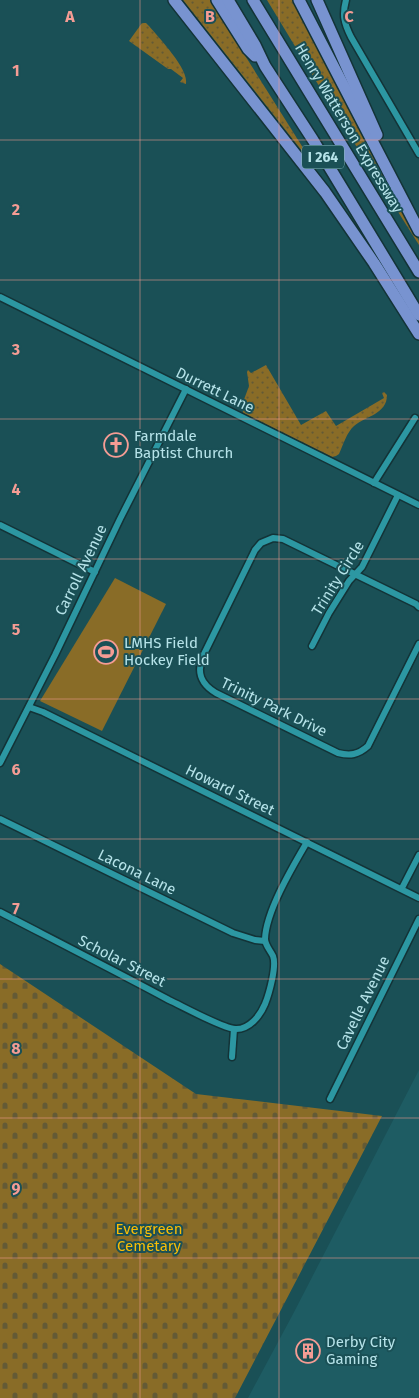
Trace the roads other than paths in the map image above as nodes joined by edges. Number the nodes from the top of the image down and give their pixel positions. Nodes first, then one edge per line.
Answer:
1 (174, 0) edge
2 (217, 0) edge
3 (228, 0) edge
4 (253, 0) edge
5 (299, 0) edge
6 (317, 0) edge
7 (346, 0) edge
8 (265, 66) junction
9 (419, 154) edge
10 (382, 161) junction
11 (419, 231) edge
12 (419, 272) edge
13 (0, 297) edge
14 (419, 315) edge
15 (419, 334) edge
16 (186, 389) junction
17 (415, 418) dead end
18 (374, 483) junction
19 (398, 495) junction
20 (419, 505) edge
21 (0, 525) edge
22 (95, 572) junction
23 (356, 574) junction
24 (419, 607) edge
25 (419, 644) edge
26 (312, 646) dead end
27 (29, 707) junction
28 (0, 763) edge
29 (0, 819) edge
30 (307, 842) junction
31 (419, 855) edge
32 (402, 888) junction
33 (419, 898) edge
34 (0, 912) edge
35 (419, 919) edge
36 (265, 941) junction
37 (234, 1029) junction
38 (232, 1057) dead end
39 (330, 1099) dead end

1 - 15 highway
2 - 8 highway
3 - 8 highway, I 264
4 - 12 highway, Henry Watterson Expressway / I 264
5 - 10 highway
6 - 10 highway
7 - 9 street
8 - 14 highway, I 264
10 - 11 highway
13 - 16 street, Durrett Lane
16 - 18 street, Durrett Lane
16 - 22 street, Carroll Avenue
17 - 18 street
18 - 19 street, Durrett Lane
19 - 20 street, Durrett Lane
19 - 23 street, Trinity Circle
21 - 22 street
22 - 27 street, Carroll Avenue
23 - 24 street, Trinity Park Drive
23 - 25 street, Trinity Park Drive
23 - 26 street, Trinity Circle
27 - 28 street, Carroll Avenue
27 - 30 street, Howard Street
29 - 36 street, Lacona Lane
30 - 32 street, Howard Street
30 - 36 street
31 - 32 street
32 - 33 street, Howard Street
34 - 37 street, Scholar Street
35 - 39 street, Cavelle Avenue
36 - 37 street
37 - 38 street

